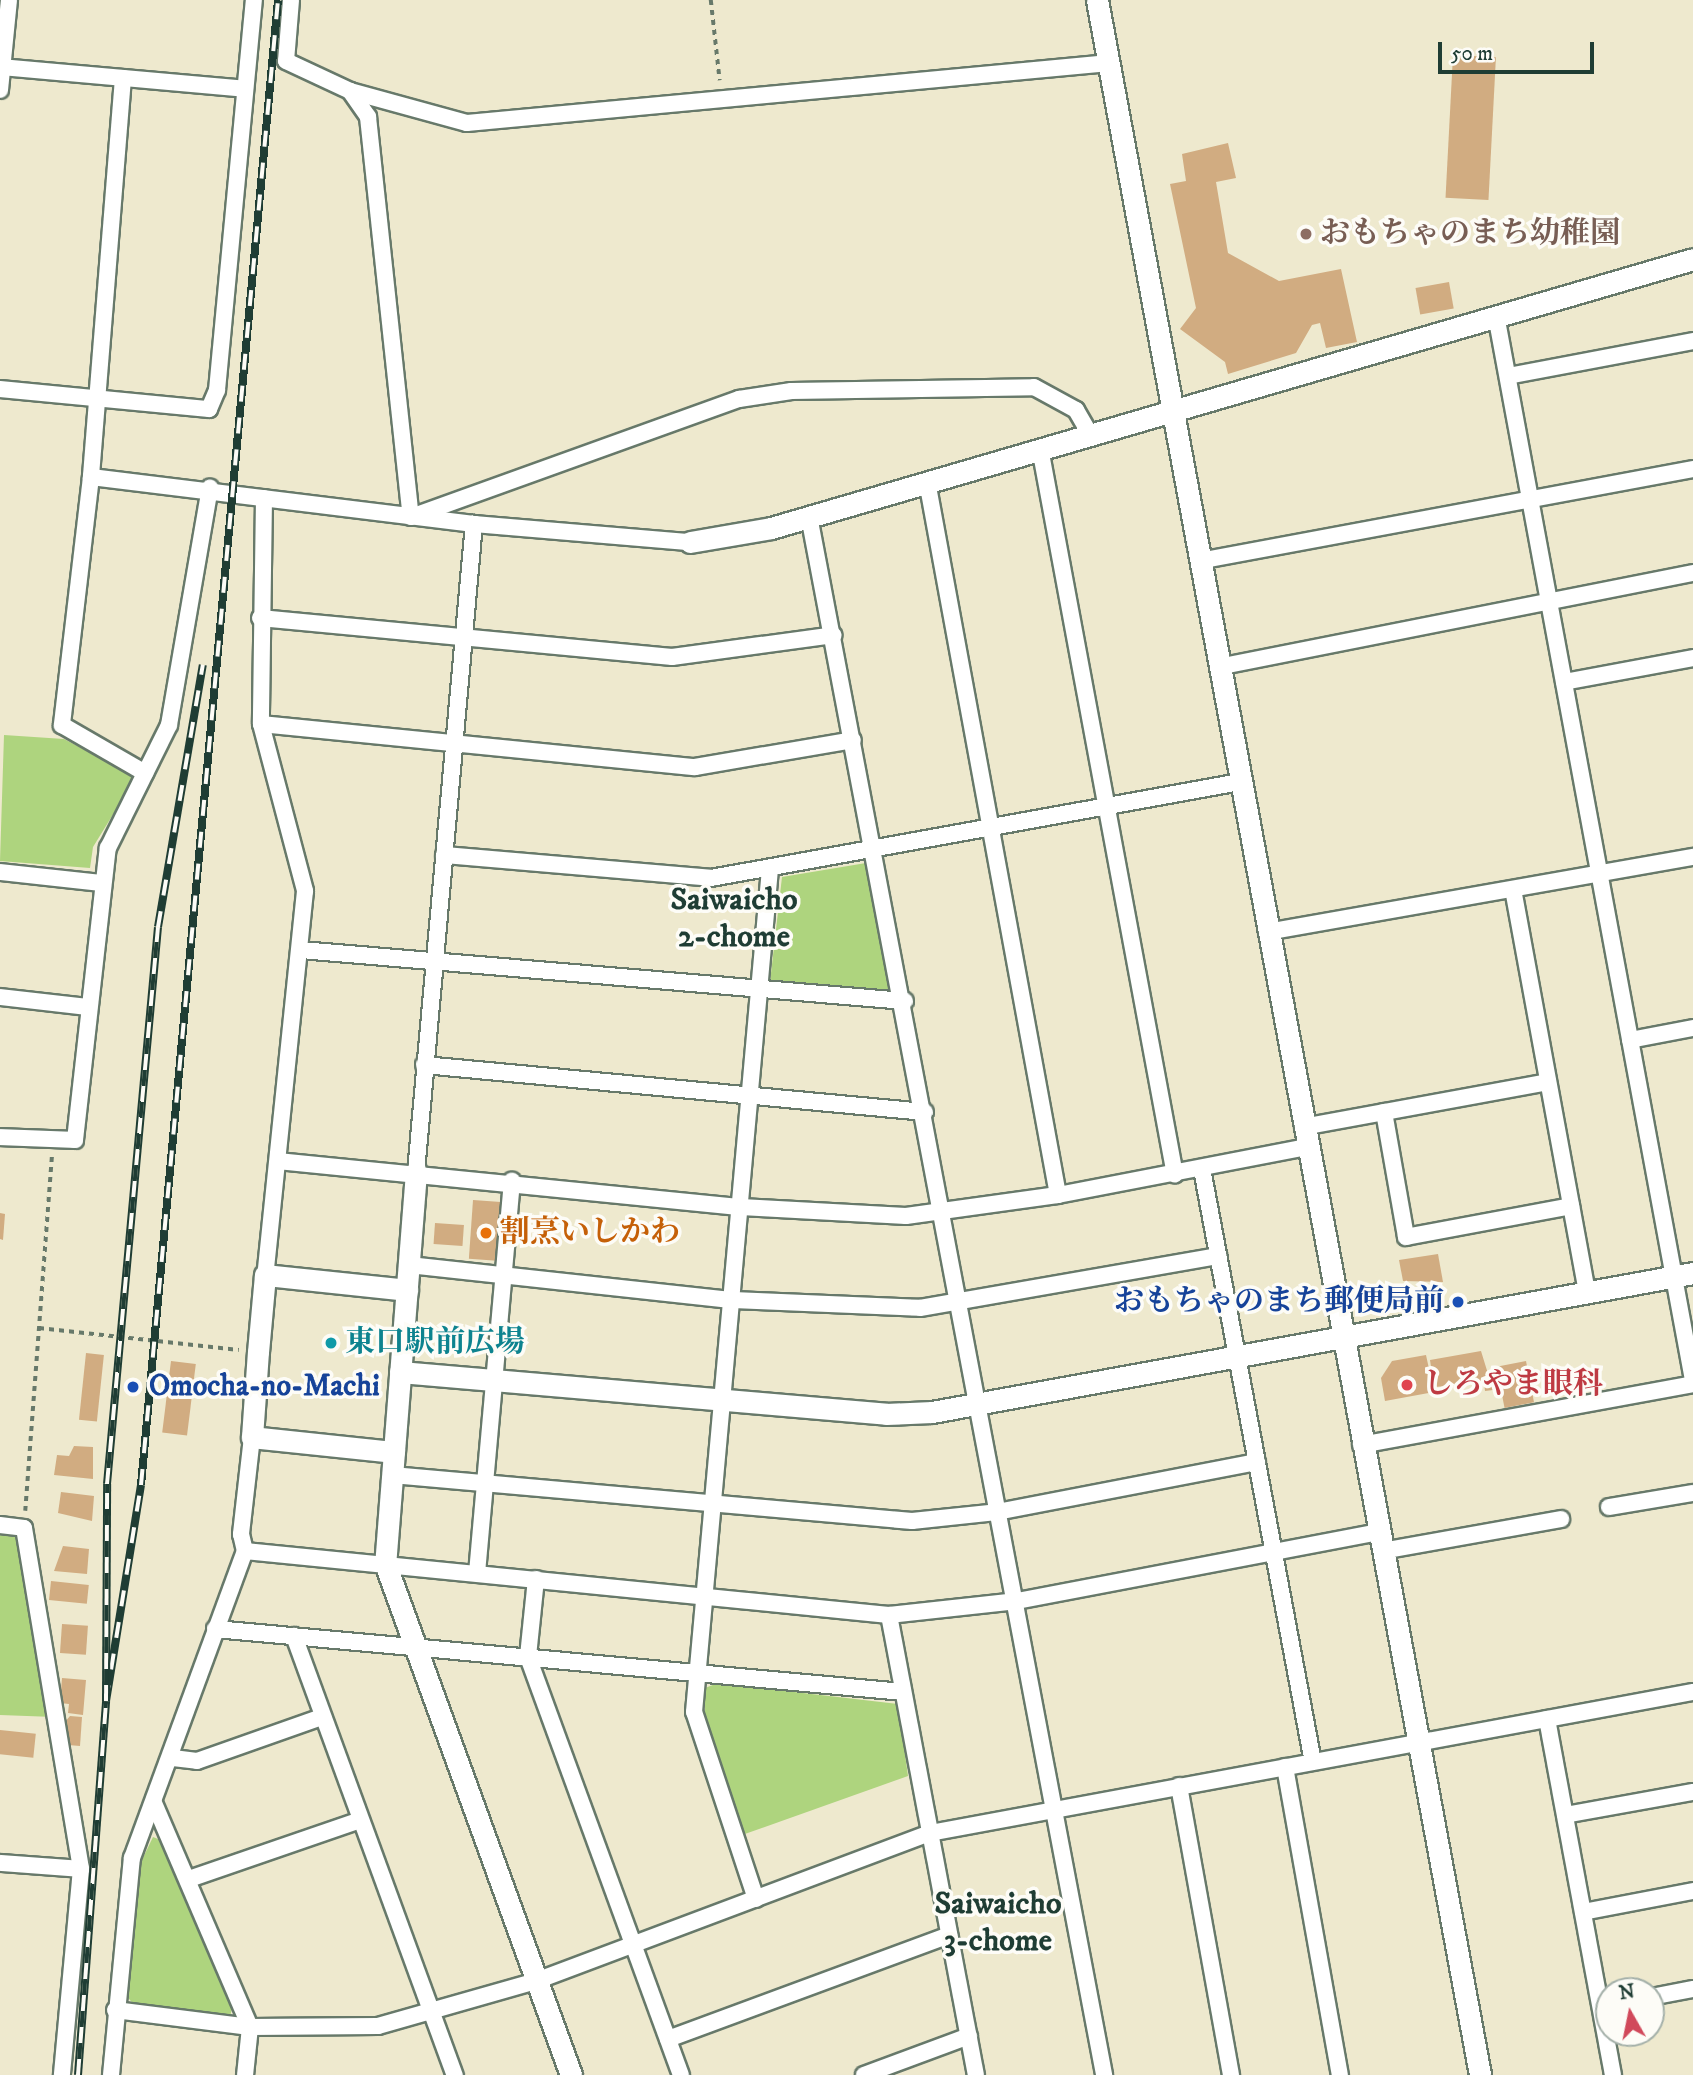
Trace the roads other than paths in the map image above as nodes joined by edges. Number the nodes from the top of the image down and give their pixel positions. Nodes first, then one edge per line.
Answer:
1 (9, 0) edge
2 (254, 0) edge
3 (292, 0) edge
4 (1097, 0) edge
5 (1108, 63) junction
6 (1, 67) edge
7 (122, 78) junction
8 (0, 89) edge
9 (245, 89) junction
10 (350, 91) junction
11 (1693, 259) edge
12 (1496, 314) junction
13 (1693, 341) edge
14 (1508, 376) junction
15 (0, 388) edge
16 (99, 398) junction
17 (1172, 406) junction
18 (1088, 431) junction
19 (1040, 448) junction
20 (1693, 469) edge
21 (91, 477) junction
22 (927, 481) junction
23 (210, 488) junction
24 (264, 498) junction
25 (1531, 498) junction
26 (809, 516) junction
27 (411, 517) junction
28 (474, 524) junction
29 (690, 542) joint
30 (1199, 561) junction
31 (1693, 573) edge
32 (1548, 598) junction
33 (260, 618) junction
34 (834, 635) junction
35 (464, 636) junction
36 (1693, 658) edge
37 (1218, 667) junction
38 (1564, 682) junction
39 (261, 724) junction
40 (853, 740) junction
41 (454, 744) junction
42 (145, 773) junction
43 (1240, 782) junction
44 (1105, 806) junction
45 (992, 826) junction
46 (874, 848) junction
47 (444, 855) junction
48 (1693, 857) edge
49 (770, 868) junction
50 (0, 872) edge
51 (1600, 874) junction
52 (102, 883) junction
53 (1513, 889) junction
54 (1267, 932) junction
55 (301, 950) junction
56 (434, 962) junction
57 (760, 992) junction
58 (0, 997) edge
59 (905, 1002) junction
60 (88, 1007) junction
61 (1693, 1028) edge
62 (1630, 1040) junction
63 (424, 1065) junction
64 (1548, 1082) junction
65 (750, 1096) junction
66 (925, 1112) junction
67 (1384, 1112) junction
68 (0, 1137) edge
69 (1305, 1137) junction
70 (278, 1161) junction
71 (1202, 1169) junction
72 (416, 1172) junction
73 (1175, 1175) junction
74 (512, 1181) junction
75 (1058, 1195) junction
76 (1572, 1206) junction
77 (741, 1207) junction
78 (944, 1213) junction
79 (1219, 1256) junction
80 (408, 1265) junction
81 (265, 1275) junction
82 (503, 1275) junction
83 (1683, 1275) edge
84 (407, 1290) junction
85 (1587, 1293) junction
86 (733, 1300) junction
87 (960, 1304) junction
88 (1343, 1339) junction
89 (1239, 1360) junction
90 (400, 1372) junction
91 (495, 1380) junction
92 (1693, 1382) edge
93 (723, 1399) junction
94 (978, 1407) junction
95 (252, 1437) junction
96 (1362, 1445) junction
97 (394, 1452) junction
98 (1257, 1462) junction
99 (392, 1475) junction
100 (486, 1483) junction
101 (1693, 1493) edge
102 (713, 1504) junction
103 (1609, 1507) dead end
104 (997, 1512) junction
105 (1561, 1519) dead end
106 (0, 1525) edge
107 (1381, 1541) junction
108 (245, 1551) junction
109 (1273, 1551) junction
110 (385, 1563) junction
111 (477, 1573) junction
112 (536, 1579) junction
113 (705, 1597) junction
114 (1017, 1601) junction
115 (889, 1615) junction
116 (215, 1629) junction
117 (294, 1636) junction
118 (412, 1647) junction
119 (528, 1657) junction
120 (698, 1673) junction
121 (903, 1692) junction
122 (1693, 1692) edge
123 (322, 1717) junction
124 (1547, 1719) junction
125 (1420, 1743) junction
126 (173, 1758) junction
127 (1313, 1762) junction
128 (1285, 1767) junction
129 (1179, 1786) junction
130 (1693, 1792) edge
131 (154, 1803) junction
132 (1055, 1810) junction
133 (1564, 1815) junction
134 (360, 1820) junction
135 (930, 1833) junction
136 (0, 1863) edge
137 (81, 1869) junction
138 (189, 1879) junction
139 (1693, 1891) edge
140 (756, 1899) junction
141 (1583, 1912) junction
142 (949, 1935) junction
143 (631, 1943) junction
144 (1598, 1977) edge
145 (536, 1981) junction
146 (1693, 1989) edge
147 (1665, 1994) edge
148 (115, 2010) junction
149 (433, 2014) junction
150 (250, 2027) junction
151 (969, 2036) junction
152 (667, 2039) junction
153 (1610, 2047) edge
154 (62, 2075) edge
155 (111, 2075) edge
156 (245, 2075) edge
157 (455, 2075) edge
158 (571, 2075) edge
159 (681, 2075) edge
160 (864, 2075) edge
161 (976, 2075) edge
162 (1104, 2075) edge
163 (1231, 2075) edge
164 (1340, 2075) edge
165 (1480, 2075) edge
166 (1614, 2075) edge

1 - 6 street
2 - 9 street
3 - 10 street
4 - 5 street
5 - 10 street
5 - 17 street
6 - 7 street
6 - 8 street
7 - 9 street
7 - 16 street
9 - 16 street
10 - 27 street
11 - 12 street
12 - 14 street
12 - 17 street
13 - 14 street
14 - 25 street
15 - 16 street
16 - 21 street
17 - 18 street
17 - 30 street
18 - 19 street
18 - 27 street
19 - 22 street
19 - 44 street
20 - 25 street
21 - 23 street
21 - 42 street
22 - 26 street
22 - 45 street
23 - 24 street
23 - 42 street
24 - 27 street
24 - 33 street
25 - 30 street
25 - 32 street
26 - 29 street
26 - 34 street
27 - 28 street
28 - 29 street
28 - 35 street
30 - 37 street
31 - 32 street
32 - 37 street
32 - 38 street
33 - 35 street
33 - 39 street
34 - 35 street
34 - 40 street
35 - 41 street
36 - 38 street
37 - 43 street
38 - 51 street
39 - 41 street
39 - 55 street
40 - 41 street
40 - 46 street
41 - 47 street
42 - 52 street
43 - 44 street
43 - 54 street
44 - 45 street
44 - 73 street
45 - 46 street
45 - 75 street
46 - 49 street
46 - 59 street
47 - 49 street
47 - 56 street
48 - 51 street
49 - 57 street
50 - 52 street
51 - 53 street
51 - 62 street
52 - 60 street
53 - 54 street
53 - 64 street
54 - 69 street
55 - 56 street
55 - 70 street
56 - 57 street
56 - 63 street
57 - 59 street
57 - 65 street
58 - 60 street
59 - 66 street
60 - 68 street
61 - 62 street
62 - 83 street
63 - 65 street
63 - 72 street
64 - 67 street
64 - 76 street
65 - 66 street
65 - 77 street
66 - 78 street
67 - 69 street
67 - 76 street
69 - 71 street
69 - 88 street
70 - 72 street
70 - 81 street
71 - 73 street
71 - 79 street
72 - 74 street
72 - 80 street
73 - 75 street
74 - 77 street
74 - 82 street
75 - 78 street
76 - 85 street
77 - 78 street
77 - 86 street
78 - 87 street
79 - 87 street
79 - 89 street
80 - 82 street
80 - 84 street
81 - 84 street
81 - 95 street
82 - 86 street
82 - 91 street
83 - 85 street
83 - 92 street
84 - 90 street
85 - 88 street
86 - 87 street
86 - 93 street
87 - 94 street
88 - 89 street
88 - 96 street
89 - 94 street
89 - 98 street
90 - 91 street
90 - 97 street
91 - 93 street
91 - 100 street
92 - 96 street
93 - 94 street
93 - 102 street
94 - 104 street
95 - 97 street
95 - 108 street
96 - 107 street
97 - 99 street
98 - 104 street
98 - 109 street
99 - 100 street
99 - 110 street
100 - 102 street
100 - 111 street
101 - 103 street
102 - 104 street
102 - 113 street
104 - 114 street
105 - 107 street
106 - 137 street
107 - 109 street
107 - 125 street
108 - 110 street
108 - 116 street
109 - 114 street
109 - 127 street
110 - 111 street
110 - 118 street
111 - 112 street
112 - 113 street
112 - 119 street
113 - 115 street
113 - 120 street
114 - 115 street
114 - 132 street
115 - 121 street
116 - 117 street
116 - 126 street
117 - 118 street
117 - 123 street
118 - 119 street
118 - 145 street
119 - 120 street
119 - 143 street
120 - 121 street
120 - 140 street
121 - 135 street
122 - 124 street
123 - 126 street
123 - 134 street
124 - 125 street
124 - 133 street
125 - 127 street
125 - 165 street
126 - 131 street
127 - 128 street
128 - 129 street
128 - 164 street
129 - 132 street
129 - 163 street
130 - 133 street
131 - 138 street
131 - 148 street
132 - 135 street
132 - 162 street
133 - 141 street
134 - 138 street
134 - 149 street
135 - 140 street
135 - 142 street
136 - 137 street
137 - 154 street
138 - 150 street
139 - 141 street
140 - 143 street
141 - 144 street
142 - 151 street
142 - 152 street
143 - 145 street
143 - 152 street
145 - 149 street
145 - 158 street
146 - 147 street
148 - 150 street
148 - 155 street
149 - 150 street
149 - 157 street
150 - 156 street
151 - 160 street
151 - 161 street
152 - 159 street
153 - 166 street

